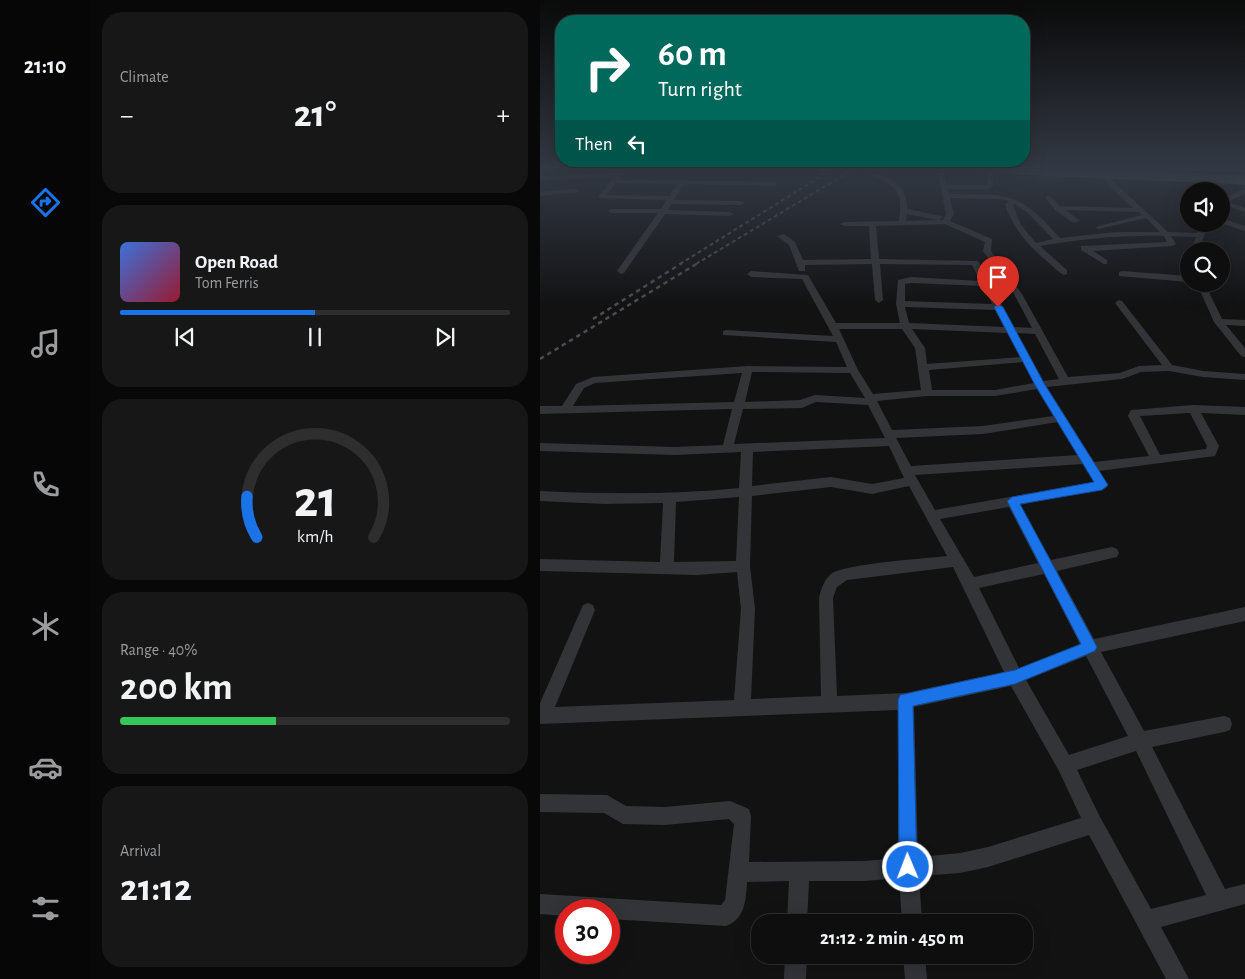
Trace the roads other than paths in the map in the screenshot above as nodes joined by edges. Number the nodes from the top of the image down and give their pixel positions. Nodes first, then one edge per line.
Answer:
1 (661, 216) edge
2 (903, 216) edge
3 (924, 216) edge
4 (949, 216) edge
5 (1012, 216) edge
6 (1033, 216) edge
7 (1069, 216) edge
8 (1147, 216) joint
9 (947, 221) junction
10 (1076, 221) dead end
11 (872, 223) junction
12 (902, 223) junction
13 (844, 224) dead end
14 (1230, 224) edge
15 (1099, 227) dead end
16 (1245, 230) edge
17 (1200, 232) edge
18 (1168, 233) junction
19 (1199, 235) junction
20 (781, 236) dead end
21 (1074, 238) junction
22 (1058, 240) junction
23 (1197, 242) edge
24 (1034, 245) junction
25 (1086, 250) junction
26 (875, 262) junction
27 (1104, 262) dead end
28 (799, 263) junction
29 (621, 271) dead end
30 (1064, 272) dead end
31 (751, 274) dead end
32 (1122, 274) dead end
33 (805, 277) junction
34 (1180, 278) edge
35 (985, 284) junction
36 (1205, 292) edge
37 (878, 300) dead end
38 (1119, 303) dead end
39 (900, 304) junction
40 (998, 307) junction
41 (1219, 322) junction
42 (1245, 323) edge
43 (832, 326) junction
44 (905, 326) junction
45 (1012, 330) junction
46 (1037, 331) junction
47 (726, 334) dead end
48 (840, 339) junction
49 (1245, 354) edge
50 (1026, 359) junction
51 (923, 367) junction
52 (1169, 368) junction
53 (748, 369) junction
54 (853, 370) junction
55 (1245, 377) edge
56 (1065, 380) junction
57 (1040, 385) junction
58 (927, 393) junction
59 (871, 400) junction
60 (739, 404) junction
61 (566, 408) junction
62 (1193, 409) junction
63 (540, 410) edge
64 (1245, 411) edge
65 (1062, 418) junction
66 (891, 438) junction
67 (540, 447) edge
68 (747, 448) junction
69 (727, 450) junction
70 (1156, 459) junction
71 (1090, 463) junction
72 (909, 476) junction
73 (744, 493) junction
74 (540, 496) edge
75 (670, 498) junction
76 (1012, 501) junction
77 (931, 516) junction
78 (1112, 553) dead end
79 (956, 561) junction
80 (540, 565) edge
81 (744, 566) junction
82 (1047, 566) junction
83 (667, 568) junction
84 (970, 584) junction
85 (588, 610) dead end
86 (1245, 614) edge
87 (1090, 647) junction
88 (1022, 674) junction
89 (906, 700) junction
90 (829, 703) junction
91 (742, 707) junction
92 (542, 716) edge
93 (1224, 724) dead end
94 (1140, 741) junction
95 (1065, 765) junction
96 (540, 803) edge
97 (1092, 824) junction
98 (908, 867) junction
99 (799, 871) junction
100 (738, 872) junction
101 (1245, 894) edge
102 (1220, 901) junction
103 (540, 904) edge
104 (797, 914) edge
105 (911, 914) edge
106 (1147, 921) junction
107 (796, 964) edge
108 (915, 964) edge
109 (795, 979) edge
110 (916, 979) edge
111 (1178, 979) edge

1 - 29 street
2 - 12 street
3 - 9 street
4 - 9 street
5 - 24 street
6 - 22 street
7 - 10 street
8 - 15 street
8 - 18 street
9 - 12 street
9 - 46 street
11 - 12 street
11 - 13 street
11 - 26 street
14 - 16 street
17 - 19 street
18 - 19 street
18 - 21 street
18 - 25 street
19 - 23 street
20 - 28 street
21 - 22 street
21 - 25 street
22 - 24 street
24 - 30 street
25 - 27 street
26 - 28 street
26 - 35 street
26 - 37 street
28 - 33 street
31 - 33 street
32 - 34 street
33 - 43 street
35 - 39 street
35 - 40 street
36 - 41 street
38 - 52 street
39 - 40 street
39 - 44 street
40 - 45 street
41 - 42 street
41 - 49 street
43 - 44 street
43 - 48 street
44 - 45 street
44 - 51 street
45 - 46 street
45 - 50 street
46 - 56 street
47 - 48 street
48 - 54 street
50 - 51 street
50 - 57 street
51 - 58 street
52 - 55 street
52 - 56 street
53 - 54 street
53 - 60 street
53 - 61 street
54 - 59 street
56 - 57 street
57 - 58 street
57 - 65 street
58 - 59 street
59 - 60 street
59 - 66 street
60 - 61 street
60 - 69 street
61 - 63 street
62 - 64 street
62 - 70 street
62 - 70 street
65 - 66 street
65 - 71 street
66 - 68 street
66 - 72 street
67 - 69 street
68 - 69 street
68 - 73 street
70 - 71 street
71 - 72 street
71 - 76 street
72 - 73 street
72 - 77 street
73 - 75 street
73 - 81 street
74 - 75 street
75 - 83 street
76 - 77 street
76 - 82 street
77 - 79 street
78 - 82 street
79 - 84 street
79 - 90 street
80 - 83 street
81 - 83 street
81 - 91 street
82 - 84 street
82 - 87 street
84 - 88 street
85 - 92 street
86 - 87 street
87 - 88 street
87 - 94 street
88 - 89 street
88 - 95 street
89 - 90 street
89 - 98 street
90 - 91 street
91 - 92 street
93 - 94 street
94 - 95 street
94 - 102 street
95 - 97 street
96 - 100 street
97 - 98 street
97 - 106 street
98 - 99 street
98 - 105 street
99 - 100 street
99 - 104 street
100 - 103 street
101 - 102 street
102 - 106 street
106 - 111 street
107 - 109 street
108 - 110 street

